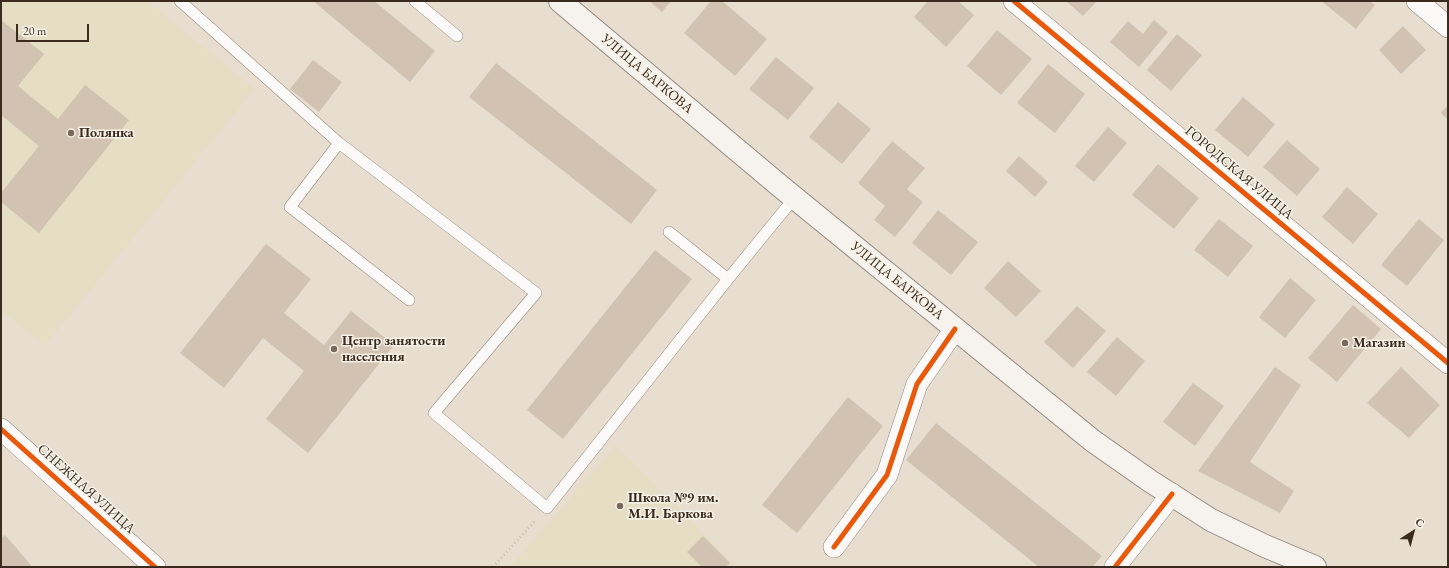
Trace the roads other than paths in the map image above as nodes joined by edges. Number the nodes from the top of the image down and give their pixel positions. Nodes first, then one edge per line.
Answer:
1 (180, 1) edge
2 (415, 1) edge
3 (560, 1) edge
4 (1014, 1) edge
5 (1418, 1) edge
6 (1448, 27) edge
7 (457, 36) dead end
8 (339, 143) junction
9 (795, 197) junction
10 (668, 232) dead end
11 (728, 279) junction
12 (409, 300) dead end
13 (955, 329) junction
14 (1448, 363) edge
15 (1, 430) edge
16 (1172, 494) junction
17 (834, 547) dead end
18 (155, 567) edge
19 (1115, 567) edge
20 (1315, 567) edge

1 - 8 lane
2 - 7 lane
3 - 9 main road, УЛИЦА БАРКОВА
4 - 14 street, ГОРОДСКАЯ УЛИЦА
5 - 6 street
8 - 11 lane
8 - 12 lane
9 - 11 lane
9 - 13 main road, УЛИЦА БАРКОВА
10 - 11 lane
13 - 16 main road, УЛИЦА БАРКОВА
13 - 17 street
15 - 18 street, СНЕЖНАЯ УЛИЦА
16 - 19 street
16 - 20 main road, УЛИЦА БАРКОВА

